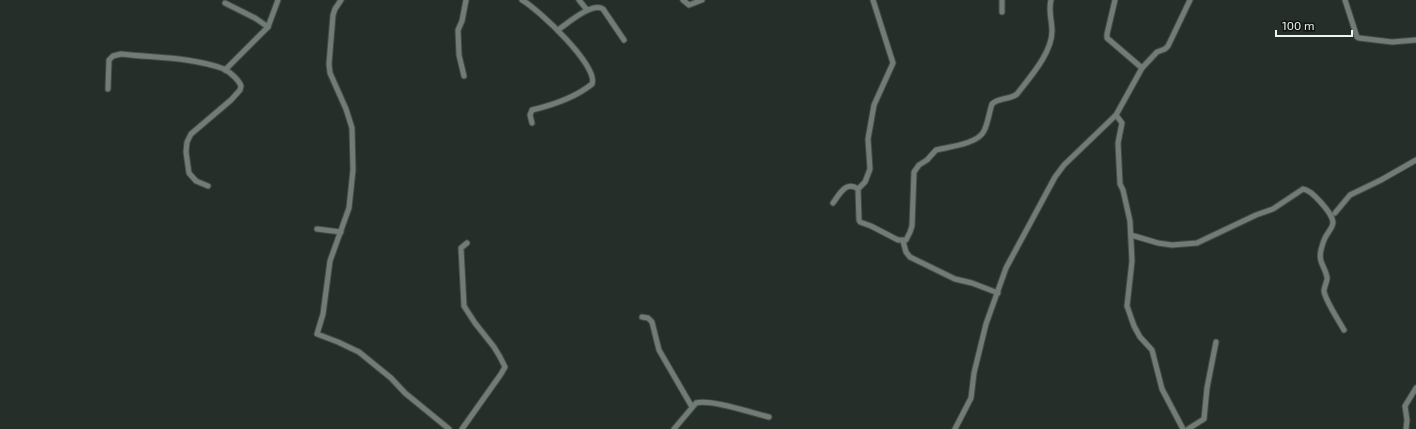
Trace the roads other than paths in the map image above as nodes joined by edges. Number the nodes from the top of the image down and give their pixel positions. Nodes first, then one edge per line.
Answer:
1 (278, 0) edge
2 (341, 0) edge
3 (466, 0) edge
4 (522, 0) edge
5 (579, 0) edge
6 (683, 0) edge
7 (702, 0) edge
8 (873, 0) edge
9 (1002, 0) edge
10 (1051, 0) edge
11 (1115, 0) edge
12 (1190, 0) edge
13 (1345, 0) edge
14 (226, 3) dead end
15 (587, 10) junction
16 (1002, 12) dead end
17 (268, 27) junction
18 (558, 30) junction
19 (624, 40) dead end
20 (1416, 40) edge
21 (1142, 68) junction
22 (225, 70) junction
23 (464, 76) dead end
24 (108, 89) dead end
25 (1116, 115) junction
26 (532, 122) dead end
27 (1416, 160) edge
28 (208, 186) dead end
29 (858, 189) junction
30 (833, 203) dead end
31 (1335, 213) dead end
32 (317, 228) dead end
33 (342, 232) junction
34 (1131, 235) junction
35 (903, 241) junction
36 (468, 243) dead end
37 (998, 293) junction
38 (642, 317) dead end
39 (1344, 330) dead end
40 (1216, 342) dead end
41 (1416, 388) edge
42 (692, 407) junction
43 (768, 417) dead end
44 (449, 429) edge
45 (462, 429) edge
46 (674, 429) edge
47 (956, 429) edge
48 (1183, 429) edge
49 (1188, 429) edge
50 (1406, 429) edge

1 - 17 street
2 - 33 street
3 - 23 street
4 - 18 street
5 - 15 street
6 - 7 street
8 - 29 street
9 - 16 street
10 - 35 street
11 - 21 street
12 - 21 street
13 - 20 street
14 - 17 street
15 - 18 street
15 - 19 street
17 - 22 street
18 - 26 street
21 - 25 street
22 - 24 street
22 - 28 street
25 - 34 street
25 - 37 street
27 - 31 street
29 - 30 street
29 - 35 street
32 - 33 street
33 - 44 street
34 - 39 street
34 - 48 street
35 - 37 street
36 - 45 street
37 - 47 street
38 - 42 street
40 - 49 street
41 - 50 street
42 - 43 street
42 - 46 street

